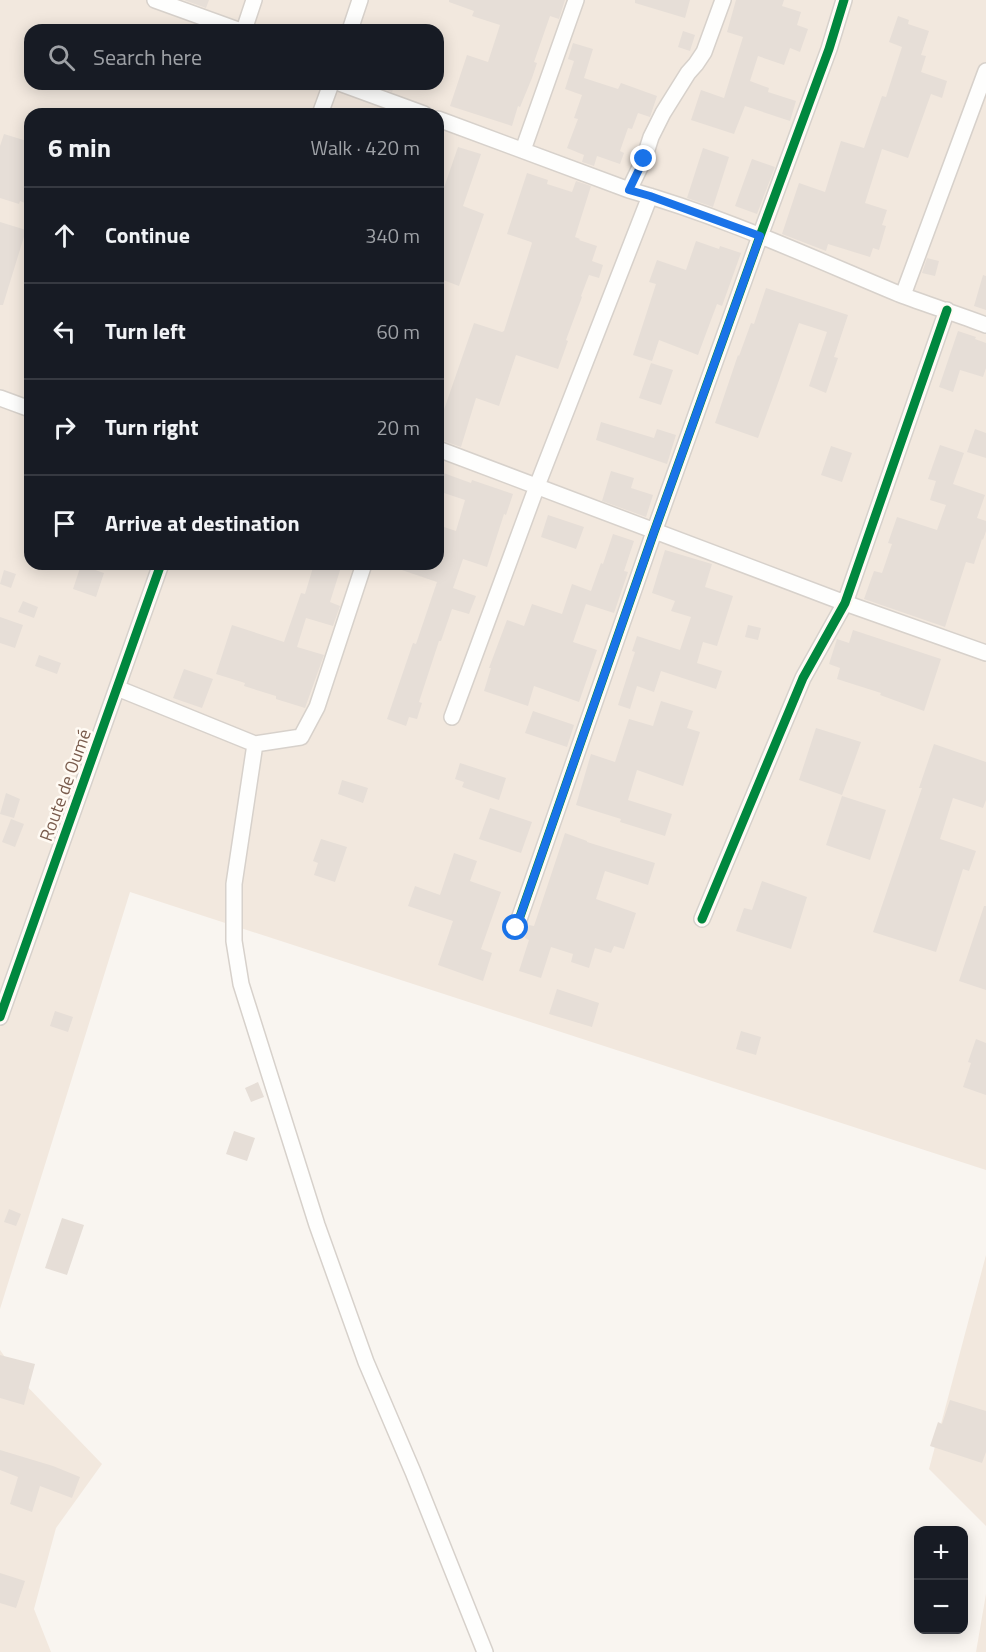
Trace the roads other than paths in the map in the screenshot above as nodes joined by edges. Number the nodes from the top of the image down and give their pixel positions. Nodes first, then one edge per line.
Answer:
1 (155, 0) edge
2 (254, 0) edge
3 (360, 0) edge
4 (576, 0) edge
5 (723, 0) edge
6 (844, 0) edge
7 (221, 24) edge
8 (246, 24) edge
9 (352, 24) edge
10 (986, 71) edge
11 (329, 90) edge
12 (358, 90) edge
13 (322, 108) edge
14 (408, 108) edge
15 (444, 121) edge
16 (523, 150) junction
17 (629, 190) junction
18 (650, 196) junction
19 (760, 236) junction
20 (903, 295) junction
21 (947, 310) junction
22 (986, 325) edge
23 (0, 398) edge
24 (24, 407) edge
25 (444, 451) edge
26 (537, 486) junction
27 (654, 532) junction
28 (158, 570) edge
29 (362, 570) edge
30 (845, 603) junction
31 (986, 653) edge
32 (117, 688) junction
33 (452, 717) dead end
34 (255, 744) junction
35 (702, 919) dead end
36 (516, 928) dead end
37 (0, 1017) edge
38 (485, 1652) edge

1 - 7 street
2 - 8 street
3 - 9 street
4 - 16 street
5 - 17 street
6 - 19 street
10 - 20 street
11 - 13 street
12 - 14 street
15 - 16 street
16 - 17 street
17 - 18 street
18 - 19 street
18 - 26 street
19 - 20 street
19 - 27 street
20 - 21 street
21 - 22 street
21 - 30 street
23 - 24 street
25 - 26 street
26 - 27 street
26 - 33 street
27 - 30 street
27 - 36 street
28 - 32 street, Route de Oumé
29 - 34 street
30 - 31 street
30 - 35 street
32 - 34 street
32 - 37 street, Route de Oumé
34 - 38 street

